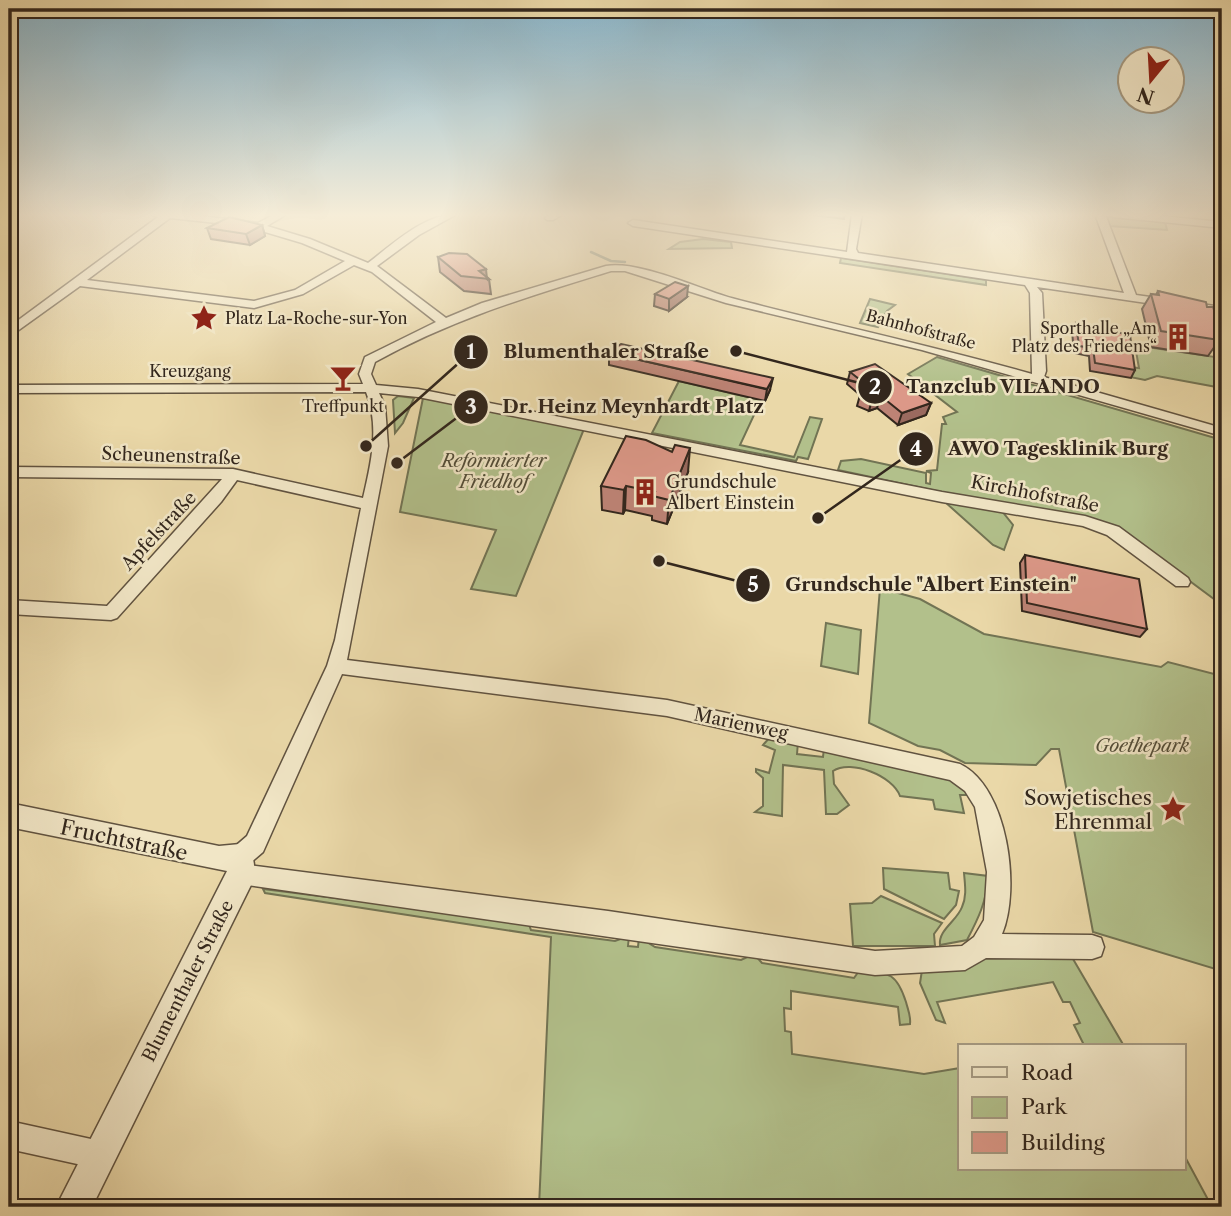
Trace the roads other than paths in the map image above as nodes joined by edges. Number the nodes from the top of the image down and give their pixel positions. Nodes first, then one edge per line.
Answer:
1 (91, 271) edge
2 (336, 271) edge
3 (376, 271) edge
4 (601, 271) edge
5 (635, 271) edge
6 (950, 271) edge
7 (1122, 271) edge
8 (77, 282) junction
9 (1029, 283) junction
10 (1132, 298) junction
11 (1222, 311) edge
12 (443, 321) junction
13 (9, 333) edge
14 (198, 377) dead end
15 (1037, 379) junction
16 (371, 388) junction
17 (9, 389) edge
18 (179, 389) junction
19 (1222, 432) edge
20 (9, 472) edge
21 (233, 474) junction
22 (370, 505) junction
23 (1182, 582) dead end
24 (9, 607) edge
25 (336, 666) junction
26 (9, 815) edge
27 (240, 866) junction
28 (983, 946) junction
29 (1092, 947) dead end
30 (9, 1135) edge
31 (100, 1155) junction
32 (74, 1207) edge

1 - 8 street
2 - 8 street
3 - 12 street
4 - 12 street, Blumenthaler Straße
5 - 15 street, Bahnhofstraße
6 - 9 street
7 - 10 street
8 - 13 street
9 - 10 street
9 - 15 street
10 - 11 street
12 - 16 street, Blumenthaler Straße
14 - 18 street
15 - 19 street, Bahnhofstraße
16 - 18 street, Kreuzgang
16 - 22 street, Blumenthaler Straße
16 - 23 street, Kirchhofstraße
17 - 18 street, Kreuzgang
20 - 21 street, Scheunenstraße
21 - 22 street, Scheunenstraße
21 - 24 street, Apfelstraße
22 - 25 street, Blumenthaler Straße
25 - 27 street, Blumenthaler Straße
25 - 28 street, Marienweg
26 - 27 street, Fruchtstraße
27 - 28 street
27 - 31 street, Blumenthaler Straße
28 - 29 street
30 - 31 street
31 - 32 street, Blumenthaler Straße

